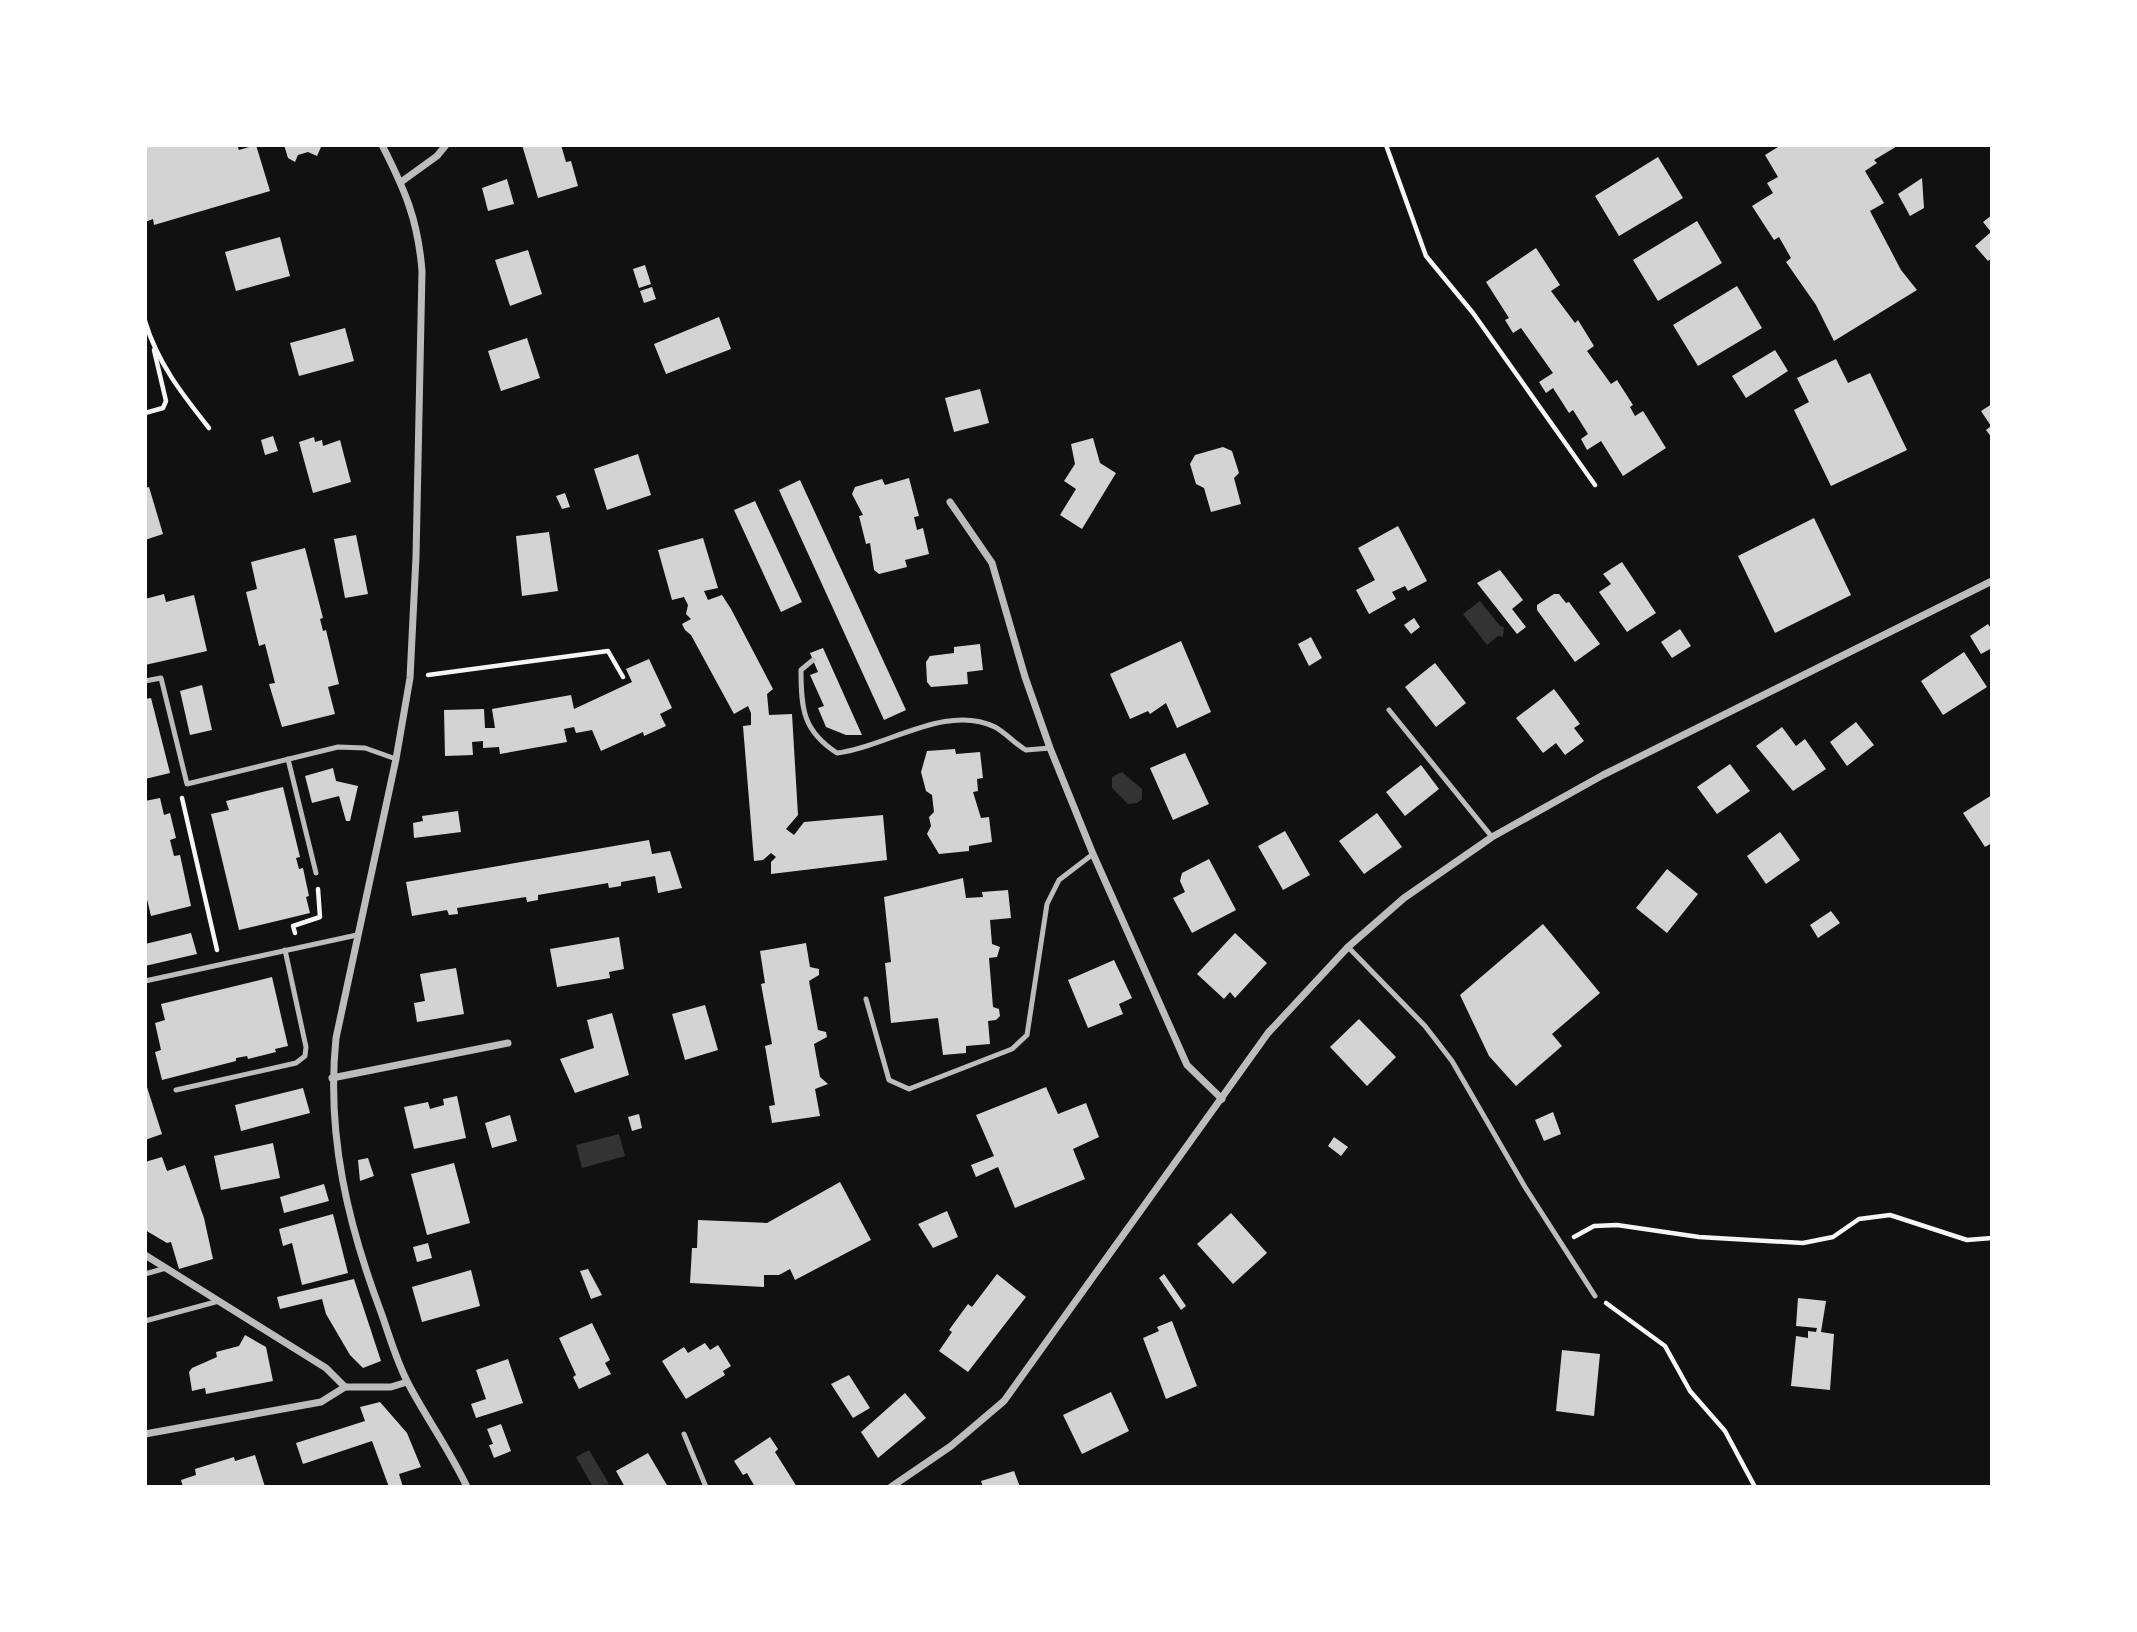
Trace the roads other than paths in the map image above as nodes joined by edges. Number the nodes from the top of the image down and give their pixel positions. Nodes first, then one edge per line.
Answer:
1 (382, 145) edge
2 (446, 145) edge
3 (401, 182) junction
4 (950, 502) dead end
5 (1992, 581) edge
6 (813, 660) dead end
7 (145, 681) edge
8 (1388, 710) dead end
9 (1050, 748) junction
10 (288, 759) junction
11 (396, 759) junction
12 (1492, 837) junction
13 (1093, 854) junction
14 (316, 873) road end
15 (357, 935) junction
16 (1348, 947) junction
17 (285, 950) junction
18 (145, 981) edge
19 (866, 999) dead end
20 (508, 1043) dead end
21 (332, 1078) junction
22 (176, 1090) dead end
23 (1222, 1098) junction
24 (145, 1255) edge
25 (166, 1268) junction
26 (145, 1274) edge
27 (1595, 1296) road end
28 (219, 1301) junction
29 (145, 1321) edge
30 (407, 1382) junction
31 (345, 1387) junction
32 (145, 1434) edge
33 (684, 1434) dead end
34 (467, 1487) edge
35 (706, 1487) edge
36 (892, 1487) edge

1 - 3 street
2 - 3 street
3 - 11 street
4 - 9 street
5 - 12 street
6 - 9 lane
7 - 10 lane
8 - 12 lane
9 - 13 street
10 - 11 lane
10 - 14 lane
11 - 15 street
12 - 16 street
13 - 19 lane
13 - 23 street
15 - 17 lane
15 - 21 street
16 - 23 street
16 - 27 lane
17 - 18 lane
17 - 22 lane
20 - 21 street
21 - 30 street
23 - 36 street
24 - 25 street
25 - 26 lane
25 - 28 street
28 - 29 lane
28 - 31 street
30 - 31 street
30 - 34 street
31 - 32 street
33 - 35 lane

